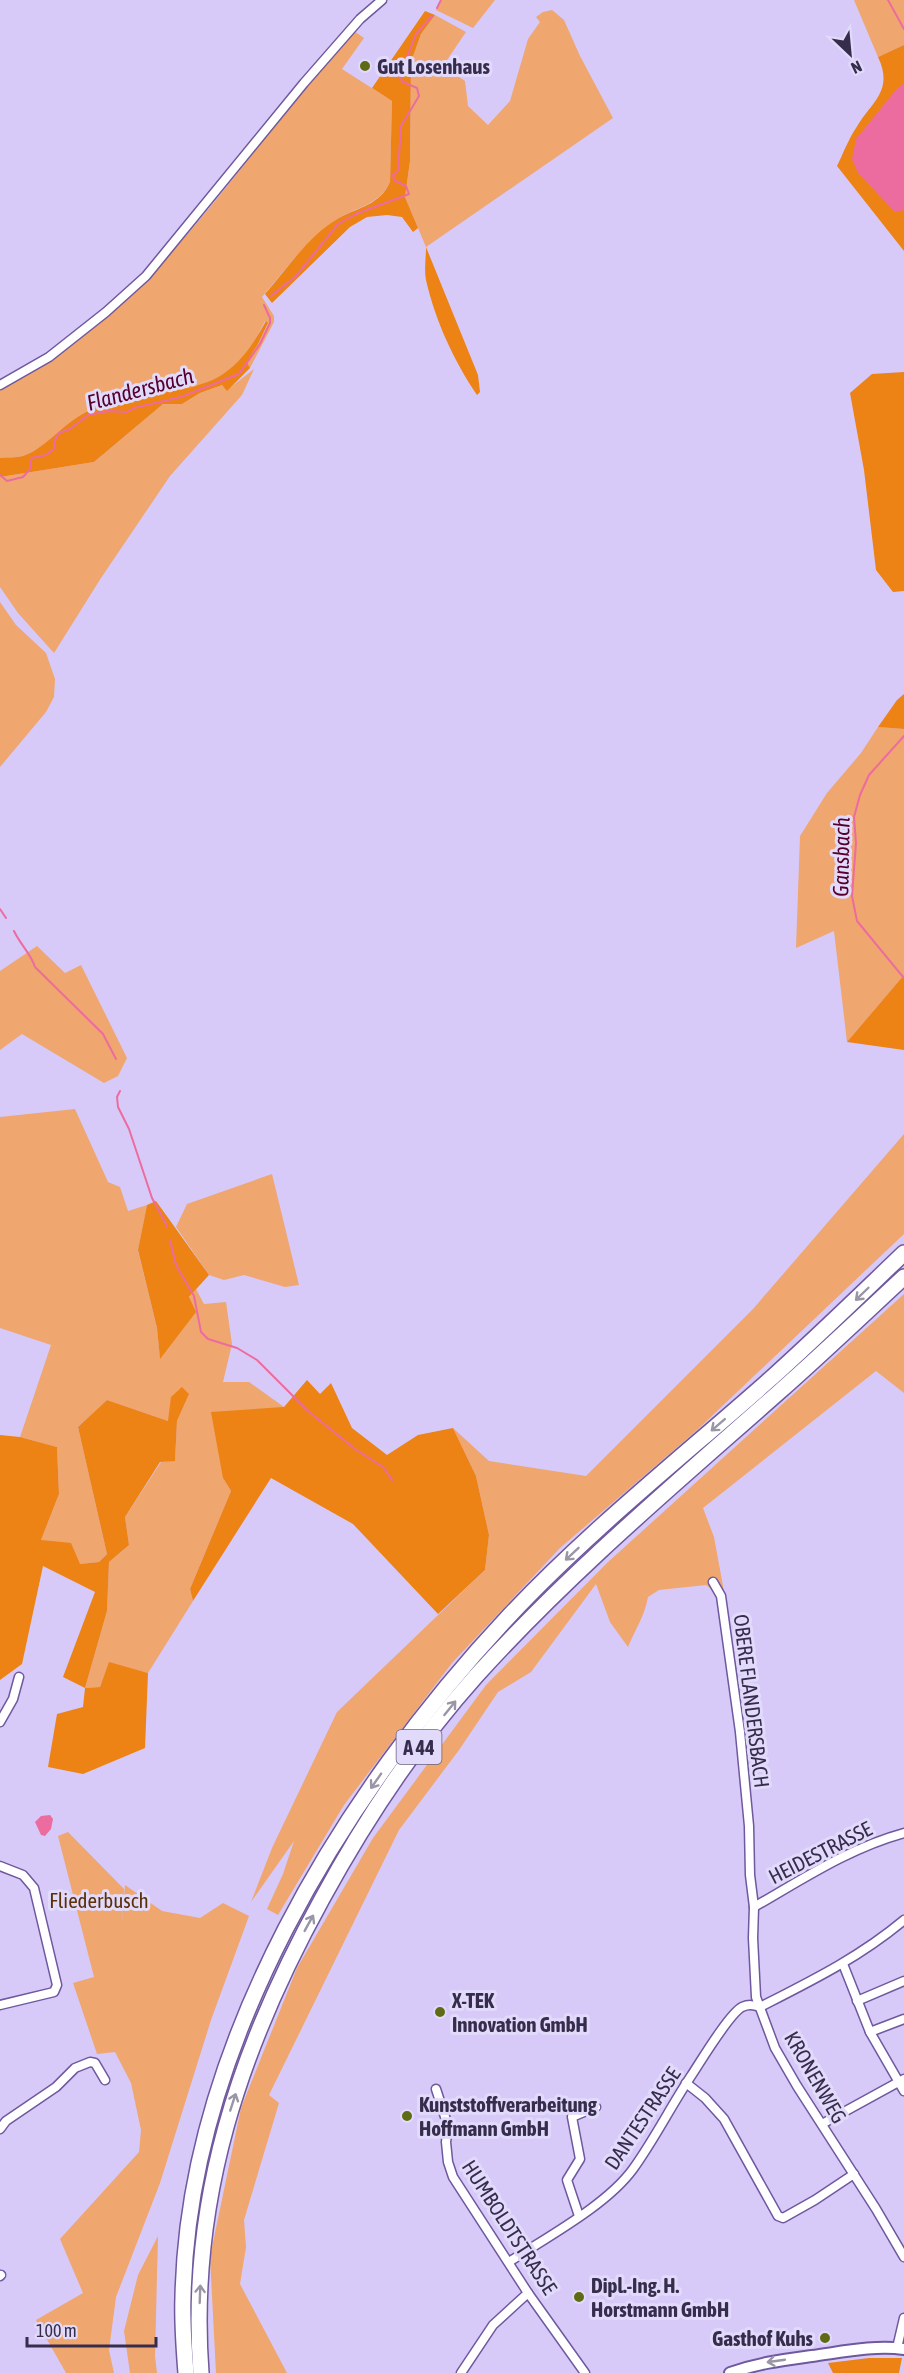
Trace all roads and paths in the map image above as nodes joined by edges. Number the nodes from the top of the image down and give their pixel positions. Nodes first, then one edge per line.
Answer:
1 (382, 0) edge
2 (0, 385) edge
3 (904, 1253) edge
4 (904, 1277) edge
5 (713, 1582) dead end
6 (19, 1677) dead end
7 (0, 1722) edge
8 (749, 1826) joint
9 (904, 1833) edge
10 (0, 1866) edge
11 (754, 1908) junction
12 (904, 1920) edge
13 (843, 1964) junction
14 (904, 1981) edge
15 (857, 2001) junction
16 (0, 2005) edge
17 (760, 2007) junction
18 (904, 2019) edge
19 (870, 2032) junction
20 (105, 2080) dead end
21 (901, 2080) edge
22 (686, 2084) junction
23 (436, 2089) dead end
24 (904, 2091) edge
25 (596, 2107) dead end
26 (822, 2124) junction
27 (0, 2129) edge
28 (854, 2174) junction
29 (579, 2216) junction
30 (904, 2257) edge
31 (509, 2262) junction
32 (528, 2293) junction
33 (904, 2318) edge
34 (901, 2349) edge
35 (186, 2373) edge
36 (201, 2373) edge
37 (461, 2373) edge
38 (585, 2373) edge
39 (730, 2373) edge

1 - 2 street
3 -> 35 highway, A 44
36 -> 4 highway, A 44
5 - 8 street, OBERE FLANDERSBACH
6 - 7 street
8 - 11 street, KRONENWEG
9 - 11 street, HEIDESTRASSE
10 - 16 street
11 - 17 street, KRONENWEG
12 - 13 street
13 - 15 street
13 - 17 street
14 - 15 street
15 - 19 street
17 - 22 street, DANTESTRASSE
17 - 26 street, KRONENWEG
18 - 19 street
19 - 21 street
20 - 27 street
21 - 24 street
21 - 26 street
22 - 28 street
22 - 29 street, DANTESTRASSE
23 - 31 street, HUMBOLDTSTRASSE
25 - 29 street
26 - 28 street, KRONENWEG
28 - 30 street, KRONENWEG
29 - 31 street, DANTESTRASSE
31 - 32 street, HUMBOLDTSTRASSE
32 - 37 street
32 - 38 street, HUMBOLDTSTRASSE
33 - 34 street
34 -> 39 street

